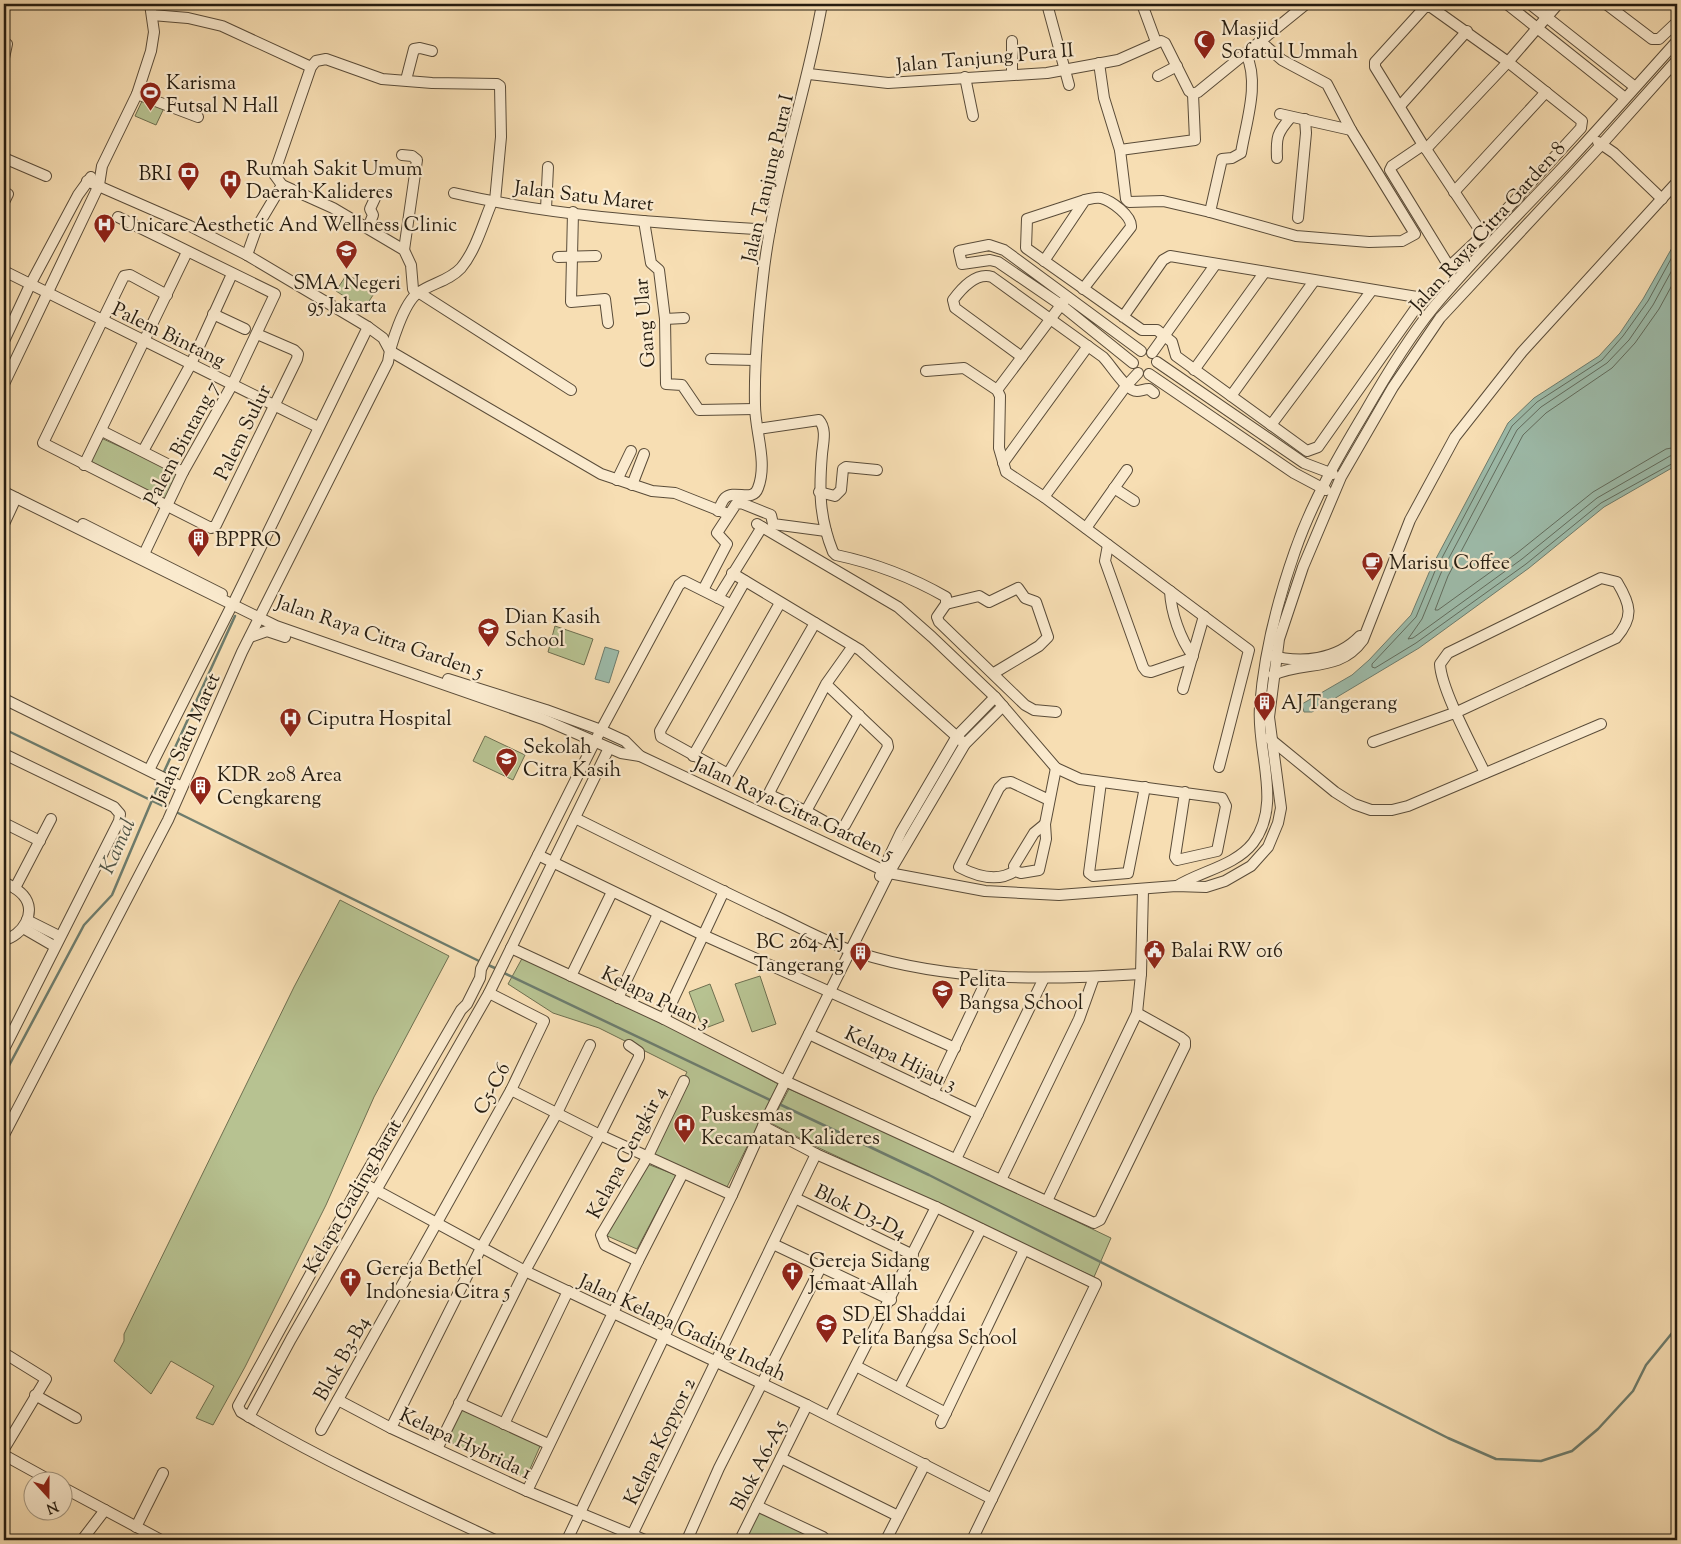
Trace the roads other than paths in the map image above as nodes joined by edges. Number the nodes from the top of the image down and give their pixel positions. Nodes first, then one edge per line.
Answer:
1 (150, 4) edge
2 (822, 4) edge
3 (1047, 4) edge
4 (1142, 4) edge
5 (1306, 4) edge
6 (1507, 4) edge
7 (1530, 4) edge
8 (1558, 4) edge
9 (1606, 4) edge
10 (1619, 8) edge
11 (152, 15) junction
12 (1547, 18) junction
13 (1677, 22) edge
14 (1538, 29) junction
15 (1467, 31) junction
16 (1012, 41) dead end
17 (1677, 41) edge
18 (1156, 42) junction
19 (1261, 42) junction
20 (7, 44) dead end
21 (432, 51) dead end
22 (1246, 54) junction
23 (4, 58) edge
24 (1677, 60) edge
25 (1508, 62) junction
26 (1099, 63) junction
27 (1177, 66) junction
28 (311, 67) junction
29 (1064, 69) junction
30 (1615, 71) junction
31 (809, 74) junction
32 (1012, 74) junction
33 (1158, 76) dead end
34 (965, 77) junction
35 (406, 80) junction
36 (1605, 82) junction
37 (1069, 85) dead end
38 (1635, 87) junction
39 (1546, 92) junction
40 (137, 94) junction
41 (1193, 94) junction
42 (1625, 98) junction
43 (1400, 106) junction
44 (1280, 114) dead end
45 (973, 116) dead end
46 (198, 117) dead end
47 (1291, 117) junction
48 (1305, 119) junction
49 (1351, 130) junction
50 (1592, 136) junction
51 (1425, 147) junction
52 (1604, 147) junction
53 (1120, 150) junction
54 (402, 155) dead end
55 (4, 158) edge
56 (1277, 158) dead end
57 (102, 166) junction
58 (548, 167) dead end
59 (46, 176) dead end
60 (87, 181) junction
61 (1677, 182) edge
62 (99, 185) junction
63 (282, 185) junction
64 (1454, 192) junction
65 (454, 193) dead end
66 (376, 196) dead end
67 (1085, 200) junction
68 (1662, 200) junction
69 (493, 202) junction
70 (546, 209) junction
71 (573, 212) junction
72 (1210, 212) junction
73 (118, 217) dead end
74 (1298, 218) dead end
75 (644, 221) junction
76 (368, 228) junction
77 (770, 230) junction
78 (1483, 235) junction
79 (404, 250) junction
80 (187, 252) junction
81 (247, 255) junction
82 (596, 256) dead end
83 (558, 257) dead end
84 (572, 257) junction
85 (1044, 261) junction
86 (1215, 265) junction
87 (4, 271) edge
88 (1264, 273) junction
89 (232, 274) junction
90 (1314, 281) junction
91 (30, 285) junction
92 (1084, 289) junction
93 (1372, 290) junction
94 (417, 293) junction
95 (46, 294) junction
96 (167, 295) junction
97 (1068, 296) junction
98 (1061, 305) junction
99 (213, 314) junction
100 (1123, 317) junction
101 (684, 318) dead end
102 (665, 319) junction
103 (1050, 319) junction
104 (103, 320) junction
105 (608, 323) dead end
106 (368, 327) junction
107 (245, 329) dead end
108 (257, 334) junction
109 (1164, 336) junction
110 (4, 341) edge
111 (145, 341) junction
112 (1088, 346) junction
113 (390, 351) junction
114 (1141, 351) junction
115 (1152, 352) junction
116 (1022, 357) junction
117 (711, 359) dead end
118 (754, 360) junction
119 (1157, 362) junction
120 (191, 364) junction
121 (1136, 368) junction
122 (1194, 370) junction
123 (926, 371) dead end
124 (1149, 374) junction
125 (4, 384) edge
126 (232, 384) junction
127 (1126, 386) junction
128 (571, 390) dead end
129 (997, 390) junction
130 (1154, 393) dead end
131 (1231, 396) junction
132 (274, 405) junction
133 (755, 409) junction
134 (1271, 425) junction
135 (318, 427) junction
136 (758, 429) junction
137 (102, 431) junction
138 (631, 451) dead end
139 (143, 452) junction
140 (644, 454) dead end
141 (1003, 463) junction
142 (84, 465) junction
143 (877, 470) dead end
144 (1127, 470) dead end
145 (184, 472) junction
146 (1329, 473) junction
147 (1341, 477) junction
148 (617, 480) junction
149 (4, 485) edge
150 (632, 485) junction
151 (1114, 488) junction
152 (1322, 488) junction
153 (4, 492) edge
154 (819, 492) junction
155 (1334, 494) junction
156 (1044, 497) junction
157 (16, 498) junction
158 (1134, 501) dead end
159 (168, 506) junction
160 (723, 513) junction
161 (4, 524) edge
162 (1086, 528) junction
163 (826, 531) junction
164 (1108, 545) junction
165 (144, 554) junction
166 (732, 573) junction
167 (745, 581) junction
168 (703, 590) junction
169 (1170, 591) junction
170 (718, 598) junction
171 (234, 603) junction
172 (780, 603) junction
173 (730, 604) junction
174 (946, 604) junction
175 (265, 615) junction
176 (1204, 616) junction
177 (814, 623) junction
178 (1367, 627) junction
179 (250, 637) junction
180 (853, 646) junction
181 (360, 655) junction
182 (1271, 656) junction
183 (1193, 657) junction
184 (994, 673) junction
185 (1273, 675) junction
186 (826, 684) junction
187 (1183, 689) dead end
188 (995, 697) junction
189 (4, 699) edge
190 (1004, 706) junction
191 (1056, 712) dead end
192 (1457, 712) junction
193 (859, 715) junction
194 (1601, 724) dead end
195 (601, 730) junction
196 (957, 736) junction
197 (1265, 737) junction
198 (595, 741) junction
199 (1372, 742) dead end
200 (965, 744) junction
201 (609, 748) junction
202 (4, 754) edge
203 (640, 756) junction
204 (693, 756) junction
205 (1218, 767) dead end
206 (1056, 768) junction
207 (154, 773) junction
208 (1485, 773) junction
209 (1102, 782) junction
210 (179, 785) junction
211 (1145, 787) junction
212 (1185, 792) junction
213 (1050, 800) junction
214 (806, 811) junction
215 (574, 818) junction
216 (51, 819) dead end
217 (4, 823) edge
218 (1045, 824) junction
219 (905, 834) junction
220 (40, 841) junction
221 (538, 855) junction
222 (553, 862) junction
223 (886, 871) junction
224 (1015, 871) junction
225 (4, 882) edge
226 (1176, 886) junction
227 (15, 888) junction
228 (1144, 890) junction
229 (724, 891) junction
230 (612, 892) junction
231 (658, 914) junction
232 (25, 924) junction
233 (703, 935) junction
234 (60, 936) junction
235 (4, 940) edge
236 (54, 946) junction
237 (851, 951) junction
238 (509, 953) junction
239 (1141, 974) junction
240 (571, 976) junction
241 (988, 977) junction
242 (1094, 977) junction
243 (1044, 978) junction
244 (830, 991) junction
245 (490, 993) junction
246 (618, 998) junction
247 (1137, 1013) junction
248 (664, 1019) junction
249 (808, 1034) junction
250 (590, 1045) dead end
251 (629, 1045) dead end
252 (955, 1048) junction
253 (4, 1049) edge
254 (684, 1081) dead end
255 (785, 1081) junction
256 (511, 1090) junction
257 (933, 1093) junction
258 (557, 1113) junction
259 (978, 1114) junction
260 (763, 1126) junction
261 (600, 1134) junction
262 (4, 1135) edge
263 (816, 1154) junction
264 (648, 1156) junction
265 (956, 1160) junction
266 (683, 1173) junction
267 (1001, 1180) junction
268 (361, 1182) junction
269 (376, 1190) junction
270 (732, 1195) junction
271 (795, 1198) junction
272 (1047, 1202) junction
273 (936, 1207) junction
274 (436, 1224) junction
275 (981, 1228) junction
276 (773, 1244) junction
277 (481, 1248) junction
278 (1024, 1250) junction
279 (913, 1255) junction
280 (638, 1261) junction
281 (820, 1267) junction
282 (524, 1271) junction
283 (568, 1291) junction
284 (891, 1300) junction
285 (614, 1313) junction
286 (664, 1336) junction
287 (4, 1353) edge
288 (717, 1362) junction
289 (856, 1366) junction
290 (761, 1383) junction
291 (899, 1388) junction
292 (35, 1396) junction
293 (338, 1400) junction
294 (459, 1403) junction
295 (808, 1406) junction
296 (946, 1413) junction
297 (830, 1416) junction
298 (249, 1417) junction
299 (76, 1418) dead end
300 (941, 1423) dead end
301 (504, 1424) junction
302 (391, 1428) junction
303 (321, 1430) dead end
304 (548, 1444) junction
305 (4, 1449) edge
306 (436, 1449) junction
307 (4, 1455) edge
308 (781, 1458) junction
309 (926, 1464) junction
310 (35, 1472) edge
311 (164, 1473) dead end
312 (527, 1491) junction
313 (72, 1492) edge
314 (992, 1499) junction
315 (758, 1506) junction
316 (105, 1510) junction
317 (580, 1514) junction
318 (898, 1516) junction
319 (136, 1527) junction
320 (632, 1535) junction
321 (82, 1540) edge
322 (161, 1540) edge
323 (495, 1540) edge
324 (567, 1540) edge
325 (645, 1540) edge
326 (686, 1540) edge
327 (740, 1540) edge
328 (826, 1540) edge
329 (886, 1540) edge
330 (972, 1540) edge

1 - 11 street
2 - 31 street, Jalan Tanjung Pura I
3 - 29 street
4 - 18 street
5 - 19 street
6 - 14 street
7 - 12 street
8 - 12 street
9 - 10 street
10 - 13 street
11 - 28 street
11 - 40 street
12 - 14 street
12 - 30 street
14 - 25 street
14 - 36 street
15 - 25 street
15 - 43 street
15 - 43 street
16 - 32 street
17 - 38 street, Jalan Raya Citra Garden 8
18 - 26 street, Jalan Tanjung Pura II
18 - 27 street
19 - 22 street
19 - 49 street
20 - 23 street
21 - 35 street
22 - 41 street
22 - 72 street
24 - 52 street, Jalan Raya Citra Garden 8
25 - 39 street
25 - 51 street
26 - 29 street, Jalan Tanjung Pura II
26 - 53 street
27 - 33 street
27 - 41 street
28 - 35 street
28 - 63 street
29 - 32 street, Jalan Tanjung Pura II
29 - 37 street
30 - 36 street
30 - 38 street
31 - 34 street, Jalan Tanjung Pura II
31 - 77 street, Jalan Tanjung Pura I
32 - 34 street, Jalan Tanjung Pura II
34 - 45 street
35 - 69 street
36 - 42 street
38 - 42 street, Jalan Raya Citra Garden 8
39 - 64 street
39 - 78 street
40 - 46 street
40 - 57 street
41 - 53 street
42 - 50 street, Jalan Raya Citra Garden 8
43 - 51 street
44 - 47 street
47 - 48 street
47 - 56 street
48 - 49 street
48 - 74 street
49 - 72 street
50 - 52 street
50 - 146 street, Jalan Raya Citra Garden 8
51 - 64 street
51 - 78 street
52 - 68 street
52 - 147 street, Jalan Raya Citra Garden 8
53 - 72 street
54 - 79 street
55 - 59 street
57 - 60 street
57 - 62 street
58 - 70 street
60 - 62 street
60 - 91 street
61 - 68 street
62 - 81 street
62 - 95 street
63 - 76 street
63 - 81 street
64 - 78 street
65 - 69 street
66 - 76 street
67 - 85 street
67 - 85 street
67 - 92 street
68 - 178 street
69 - 70 street, Jalan Satu Maret
69 - 94 street, Jalan Satu Maret
70 - 71 street, Jalan Satu Maret
71 - 75 street, Jalan Satu Maret
71 - 84 street
73 - 80 street
75 - 77 street, Jalan Satu Maret
75 - 102 street, Gang Ular
76 - 79 street
77 - 118 street, Jalan Tanjung Pura I
79 - 94 street
80 - 89 street
80 - 96 street
81 - 106 street
82 - 84 street
83 - 84 street
84 - 105 street
85 - 92 street
86 - 88 street
86 - 100 street
86 - 109 street
87 - 91 street, Palem Bintang
88 - 90 street
88 - 122 street
89 - 99 street
89 - 108 street, Palem Bintang 7
90 - 93 street
90 - 131 street
91 - 95 street, Palem Bintang
91 - 110 street
92 - 100 street
93 - 134 street
93 - 134 street
94 - 113 street, Jalan Satu Maret
94 - 128 street
95 - 104 street, Palem Bintang
95 - 125 street
96 - 104 street
96 - 111 street
97 - 98 street
97 - 98 street
97 - 114 street
98 - 103 street
98 - 121 street
99 - 107 street
99 - 120 street
100 - 109 street
101 - 102 street
102 - 133 street, Gang Ular
103 - 112 street
103 - 116 street
103 - 116 street
104 - 111 street, Palem Bintang
104 - 142 street
106 - 113 street
106 - 135 street
108 - 126 street, Palem Bintang 7
108 - 132 street, Palem Sulur
109 - 115 street
109 - 122 street
111 - 120 street, Palem Bintang
111 - 137 street
112 - 127 street
112 - 141 street
113 - 148 street
113 - 175 street, Jalan Satu Maret
114 - 115 street
114 - 121 street
115 - 119 street
116 - 129 street
117 - 118 street
118 - 133 street, Jalan Tanjung Pura I
119 - 124 street
119 - 146 street
120 - 126 street, Palem Bintang
120 - 139 street
121 - 124 street
121 - 127 street
122 - 131 street
123 - 129 street
124 - 152 street
126 - 132 street, Palem Bintang
126 - 145 street, Palem Bintang 7
127 - 130 street
127 - 156 street
129 - 141 street
131 - 134 street
132 - 135 street, Palem Bintang
132 - 159 street, Palem Sulur
133 - 136 street, Jalan Tanjung Pura I
135 - 171 street
136 - 154 street
136 - 160 street, Jalan Tanjung Pura I
137 - 139 street
137 - 142 street
138 - 148 street
139 - 145 street
140 - 150 street
141 - 156 street
142 - 159 street
143 - 154 street
144 - 151 street
145 - 159 street, Palem Bintang 7
146 - 147 street
146 - 152 street, Jalan Raya Citra Garden 8
147 - 155 street, Jalan Raya Citra Garden 8
148 - 150 street
149 - 165 street, Jalan Raya Citra Garden 5
150 - 160 street
151 - 158 street
151 - 162 street
152 - 155 street
152 - 182 street, Jalan Raya Citra Garden 8
153 - 157 street, Jalan Raya Citra Garden 5
154 - 163 street
155 - 182 street, Jalan Raya Citra Garden 8
156 - 162 street
157 - 161 street
157 - 171 street, Jalan Raya Citra Garden 5
159 - 165 street, Palem Bintang 7
160 - 163 street
160 - 168 street
162 - 164 street
163 - 174 street
164 - 169 street
164 - 183 street
165 - 171 street, Jalan Raya Citra Garden 5
166 - 167 street
166 - 170 street
166 - 188 street
167 - 172 street
167 - 173 street
168 - 170 street
168 - 195 street
169 - 176 street
169 - 183 street
170 - 173 street
171 - 175 street, Jalan Raya Citra Garden 5
171 - 207 street
172 - 177 street
172 - 204 street
173 - 204 street
174 - 184 street
174 - 184 street
175 - 179 street, Jalan Satu Maret
175 - 181 street, Jalan Raya Citra Garden 5
175 - 195 street, Jalan Raya Citra Garden 5
176 - 183 street
176 - 205 street
177 - 180 street
177 - 204 street
178 - 182 street
178 - 185 street
179 - 181 street
179 - 210 street, Jalan Satu Maret
180 - 186 street
180 - 196 street
181 - 198 street, Jalan Raya Citra Garden 5
182 - 185 street, Jalan Raya Citra Garden 8
182 - 197 street, Jalan Raya Citra Garden 8
183 - 187 street
184 - 191 street
185 - 197 street, Jalan Raya Citra Garden 8
186 - 193 street
186 - 214 street
188 - 190 street
188 - 196 street
189 - 207 street
190 - 200 street
190 - 206 street
192 - 192 street
192 - 199 street
192 - 208 street
193 - 214 street
193 - 214 street
194 - 208 street
195 - 198 street
195 - 203 street, Jalan Raya Citra Garden 5
196 - 200 street
196 - 219 street
197 - 208 street
197 - 226 street, Jalan Raya Citra Garden 8
197 - 226 street, Jalan Raya Citra Garden 8
198 - 201 street, Jalan Raya Citra Garden 5
198 - 221 street
200 - 219 street
201 - 203 street, Jalan Raya Citra Garden 5
201 - 215 street, Kelapa Gading Barat
202 - 234 street
203 - 223 street, Jalan Raya Citra Garden 5
206 - 209 street
206 - 213 street
207 - 210 street
209 - 211 street
209 - 211 street
210 - 262 street, Jalan Satu Maret
211 - 212 street
212 - 212 street
213 - 218 street
213 - 224 street
215 - 222 street, Kelapa Gading Barat
215 - 229 street
216 - 220 street
217 - 220 street
218 - 224 street
218 - 224 street
219 - 223 street
220 - 227 street
221 - 222 street
221 - 268 street
222 - 230 street
222 - 238 street, Kelapa Gading Barat
223 - 228 street, Jalan Raya Citra Garden 5
223 - 237 street
225 - 227 street
226 - 228 street, Jalan Raya Citra Garden 5
227 - 232 street
228 - 239 street
229 - 233 street
229 - 237 street
230 - 231 street
230 - 240 street
231 - 233 street
231 - 246 street
232 - 234 street
232 - 235 street
232 - 236 street
233 - 244 street
233 - 248 street
234 - 236 street
236 - 253 street
237 - 241 street
237 - 244 street
238 - 240 street, Kelapa Puan 3
238 - 245 street, Kelapa Gading Barat
239 - 242 street
239 - 247 street
240 - 246 street, Kelapa Puan 3
241 - 243 street
241 - 252 street
242 - 243 street
242 - 267 street
243 - 259 street
244 - 249 street
244 - 252 street
245 - 256 street, C5-C6
245 - 269 street, Kelapa Gading Barat
246 - 248 street, Kelapa Puan 3
247 - 272 street
247 - 272 street, Kelapa Puan 3
248 - 255 street, Kelapa Puan 3
249 - 255 street
249 - 257 street, Kelapa Hijau 3
250 - 258 street
251 - 261 street
252 - 257 street
254 - 264 street, Kelapa Cengkir 4
255 - 260 street
255 - 265 street, Kelapa Puan 3
256 - 258 street
256 - 274 street, C5-C6
257 - 259 street, Kelapa Hijau 3
258 - 261 street
258 - 277 street
259 - 265 street
260 - 263 street
260 - 270 street
261 - 264 street
261 - 282 street
263 - 271 street, Kelapa Kopyor 2
263 - 273 street
264 - 266 street
264 - 280 street, Kelapa Cengkir 4
265 - 267 street, Kelapa Puan 3
266 - 270 street
266 - 280 street
267 - 272 street, Kelapa Puan 3
268 - 269 street, Jalan Kelapa Gading Indah
268 - 298 street
269 - 274 street, Jalan Kelapa Gading Indah
269 - 298 street, Kelapa Gading Barat
270 - 286 street
271 - 276 street, Kelapa Kopyor 2
271 - 279 street, Blok D3-D4
273 - 275 street
273 - 279 street
274 - 277 street, Jalan Kelapa Gading Indah
274 - 293 street, Blok B3-B4
275 - 278 street
275 - 291 street
276 - 281 street
276 - 288 street, Kelapa Kopyor 2
277 - 282 street, Jalan Kelapa Gading Indah
277 - 302 street
278 - 296 street
278 - 314 street
279 - 284 street
280 - 285 street
281 - 284 street
281 - 290 street
282 - 283 street, Jalan Kelapa Gading Indah
282 - 294 street
283 - 285 street, Jalan Kelapa Gading Indah
283 - 301 street
284 - 289 street
285 - 286 street, Jalan Kelapa Gading Indah
285 - 304 street
286 - 288 street, Jalan Kelapa Gading Indah
286 - 317 street
287 - 292 street
288 - 290 street, Jalan Kelapa Gading Indah
288 - 320 street, Kelapa Kopyor 2
289 - 291 street
289 - 297 street
290 - 295 street, Jalan Kelapa Gading Indah
290 - 326 street
291 - 296 street
292 - 299 street
292 - 305 street
293 - 302 street, Kelapa Hybrida 1
293 - 303 street, Blok B3-B4
294 - 301 street
294 - 306 street
295 - 297 street, Jalan Kelapa Gading Indah
295 - 308 street, Blok A6-A5
296 - 300 street
297 - 309 street, Jalan Kelapa Gading Indah
298 - 323 street
301 - 304 street
302 - 306 street, Kelapa Hybrida 1
304 - 312 street
306 - 312 street, Kelapa Hybrida 1
307 - 310 street
308 - 315 street, Blok A6-A5
308 - 318 street
309 - 314 street, Jalan Kelapa Gading Indah
309 - 318 street
311 - 319 street
312 - 317 street, Kelapa Hybrida 1
313 - 316 street
314 - 330 street
315 - 327 street, Blok A6-A5
315 - 328 street
316 - 319 street
316 - 321 street
317 - 320 street, Kelapa Hybrida 1
317 - 324 street
318 - 329 street
319 - 322 street
320 - 325 street, Kelapa Hybrida 1

